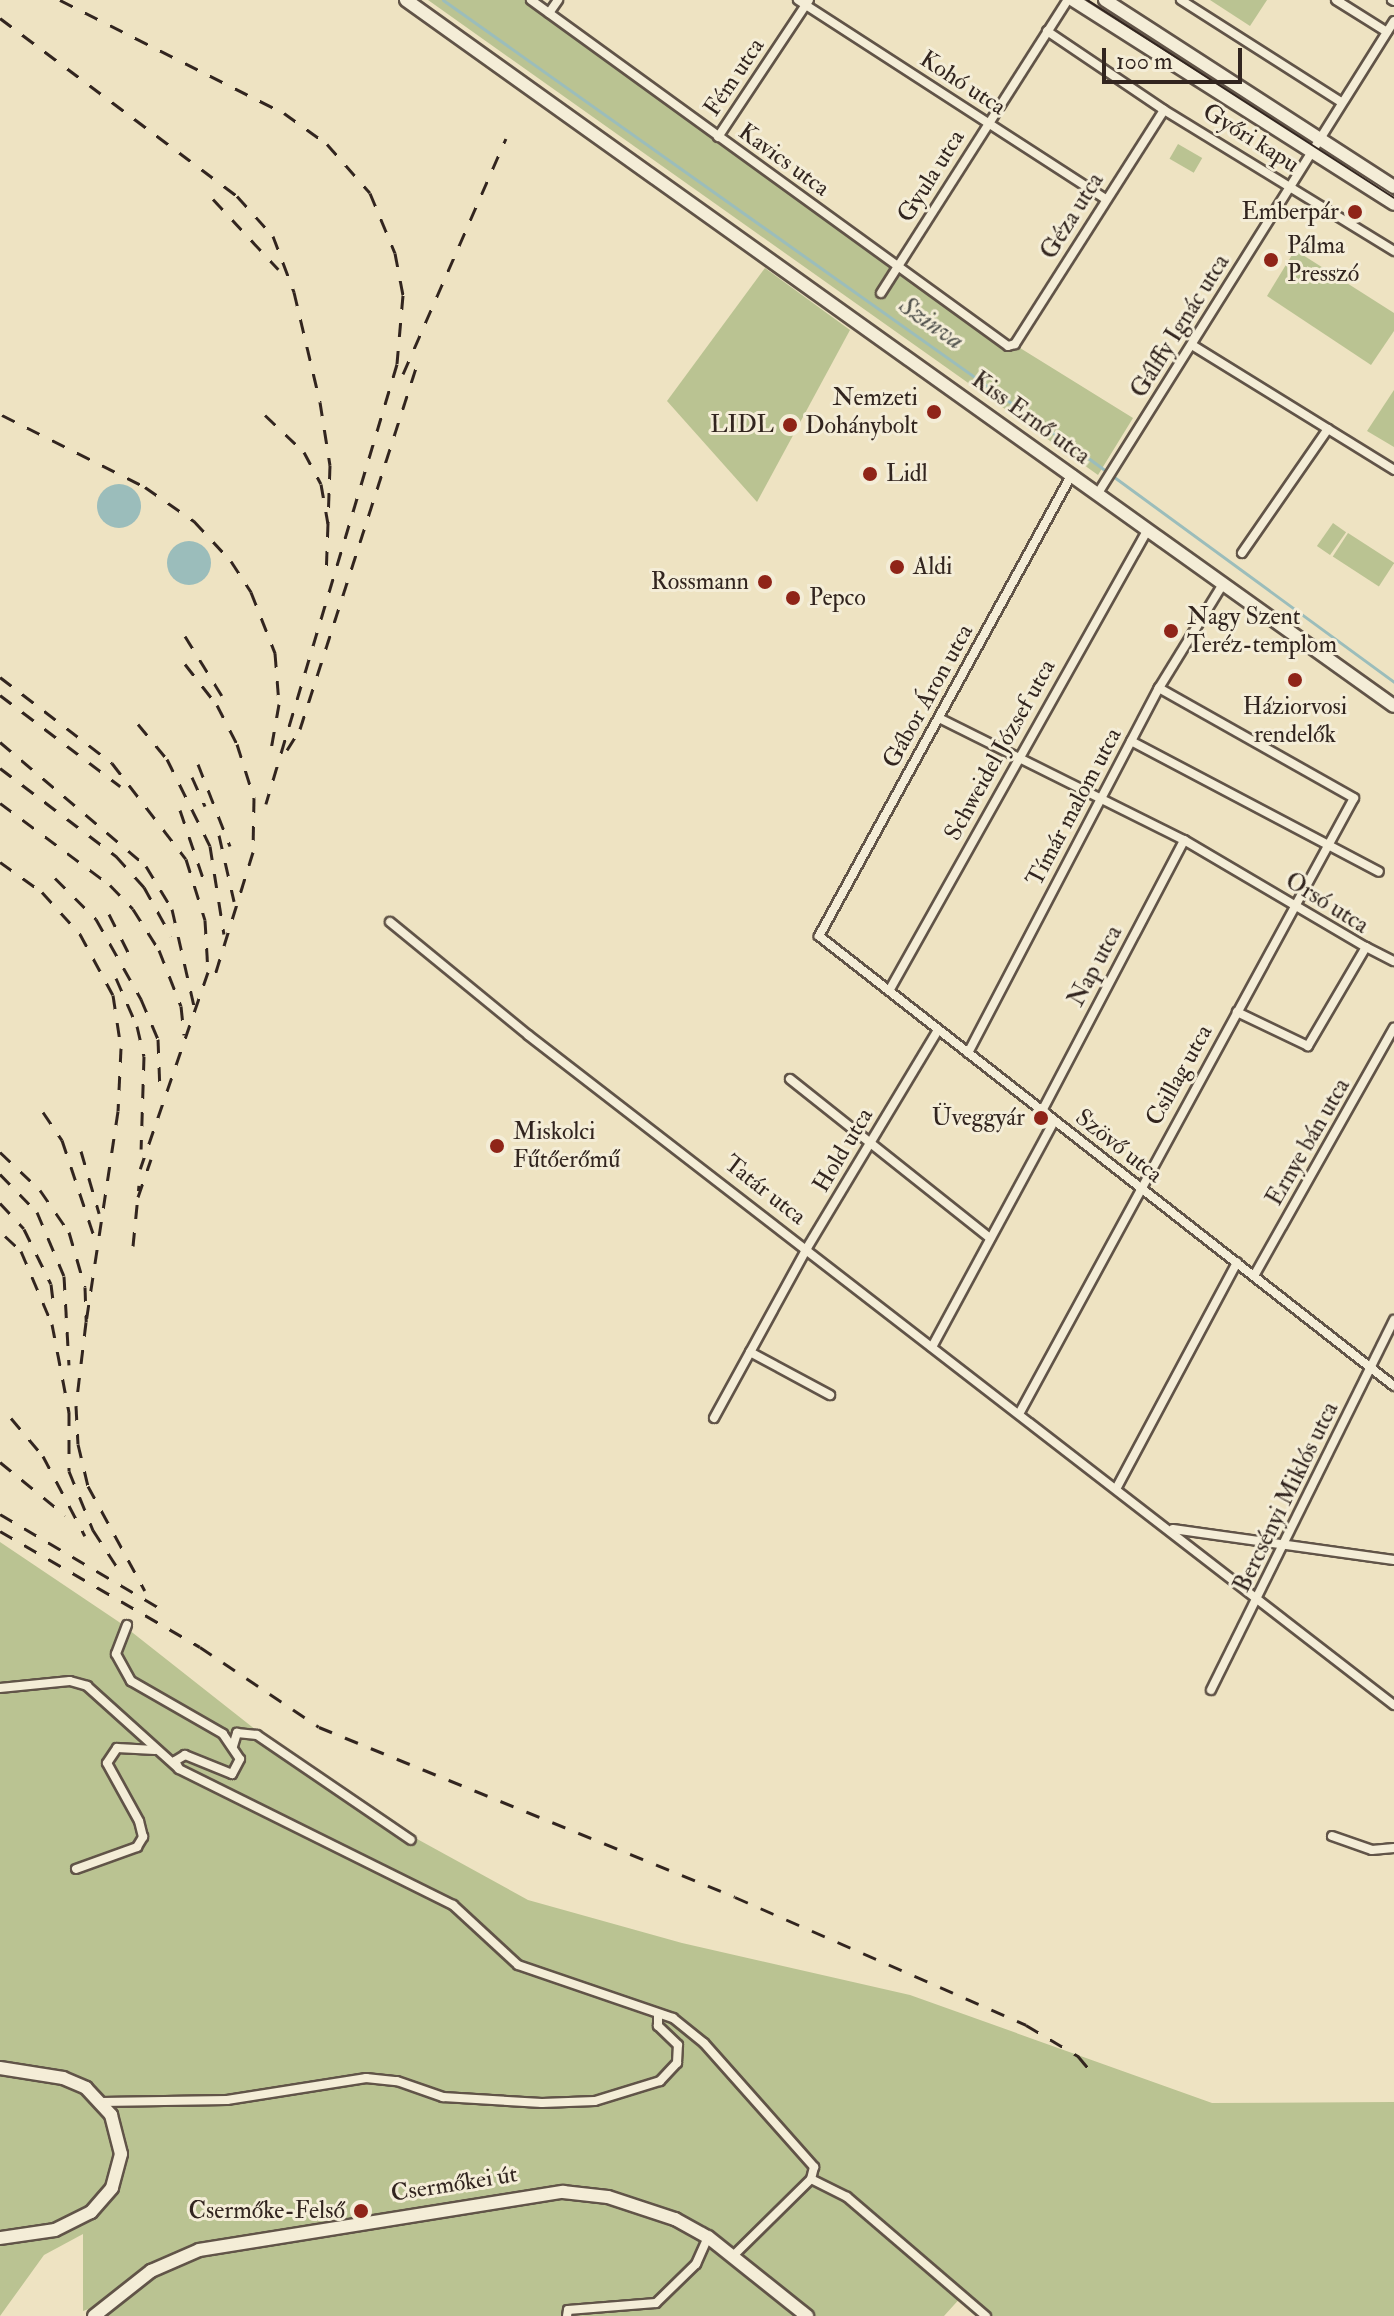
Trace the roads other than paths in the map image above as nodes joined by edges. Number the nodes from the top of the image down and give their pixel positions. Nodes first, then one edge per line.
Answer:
1 (406, 0) edge
2 (531, 0) edge
3 (558, 0) edge
4 (1070, 0) edge
5 (1105, 0) edge
6 (1181, 0) edge
7 (1336, 0) edge
8 (804, 2) edge
9 (549, 13) junction
10 (1394, 21) edge
11 (1047, 31) junction
12 (1387, 32) junction
13 (1341, 102) junction
14 (1164, 110) junction
15 (988, 122) junction
16 (718, 137) junction
17 (1318, 137) junction
18 (1311, 149) junction
19 (1289, 187) junction
20 (1394, 187) edge
21 (1106, 199) junction
22 (1394, 204) edge
23 (1394, 251) edge
24 (898, 269) junction
25 (881, 293) dead end
26 (1015, 344) joint
27 (1192, 345) junction
28 (1328, 429) junction
29 (1394, 470) edge
30 (1072, 474) junction
31 (1102, 488) junction
32 (1148, 529) junction
33 (1242, 553) dead end
34 (1223, 584) junction
35 (1159, 688) junction
36 (1394, 706) edge
37 (939, 718) junction
38 (1131, 741) junction
39 (1017, 759) junction
40 (1102, 796) junction
41 (1184, 840) junction
42 (1328, 847) junction
43 (1379, 872) dead end
44 (1295, 906) junction
45 (390, 922) dead end
46 (819, 936) joint
47 (1366, 947) junction
48 (1394, 961) edge
49 (889, 991) junction
50 (1237, 1012) junction
51 (1394, 1028) edge
52 (938, 1030) junction
53 (968, 1053) junction
54 (790, 1079) dead end
55 (1042, 1111) junction
56 (1054, 1121) junction
57 (870, 1143) junction
58 (1140, 1188) junction
59 (990, 1238) junction
60 (807, 1248) junction
61 (1237, 1262) junction
62 (1254, 1276) junction
63 (1394, 1320) edge
64 (932, 1347) junction
65 (750, 1352) junction
66 (1371, 1367) junction
67 (1394, 1386) edge
68 (830, 1395) dead end
69 (1019, 1414) junction
70 (714, 1418) dead end
71 (1116, 1489) junction
72 (1169, 1529) junction
73 (1287, 1544) junction
74 (1394, 1560) edge
75 (1260, 1598) junction
76 (127, 1625) dead end
77 (0, 1688) edge
78 (1211, 1690) dead end
79 (1394, 1705) edge
80 (233, 1746) junction
81 (155, 1750) junction
82 (179, 1769) junction
83 (1332, 1836) dead end
84 (411, 1840) dead end
85 (1394, 1848) edge
86 (76, 1869) dead end
87 (658, 2015) junction
88 (0, 2068) edge
89 (102, 2102) junction
90 (811, 2179) junction
91 (708, 2237) junction
92 (0, 2238) edge
93 (733, 2256) junction
94 (94, 2316) edge
95 (567, 2316) edge
96 (807, 2316) edge
97 (986, 2316) edge

1 - 30 street, Kiss Ernő utca
2 - 9 street, Kavics utca
3 - 9 street
4 - 11 street, Gyula utca
4 - 18 street, Győri kapu
5 - 17 street, Győri kapu
6 - 13 street
7 - 12 street
8 - 15 street, Kohó utca
8 - 16 street, Fém utca
9 - 16 street, Kavics utca
10 - 12 street, Gálffy Ignác utca
11 - 14 street, Győri kapu
11 - 15 street, Gyula utca
12 - 13 street, Gálffy Ignác utca
13 - 17 street, Gálffy Ignác utca
14 - 19 street, Győri kapu
14 - 21 street, Géza utca
15 - 21 street, Kohó utca
15 - 24 street, Gyula utca
16 - 24 street, Kavics utca
17 - 18 street, Gálffy Ignác utca
17 - 20 street, Győri kapu
18 - 19 street, Gálffy Ignác utca
18 - 22 street, Győri kapu
19 - 23 street, Győri kapu
19 - 27 street, Gálffy Ignác utca
21 - 26 street, Géza utca
24 - 25 street, Gyula utca
24 - 26 street, Kavics utca
27 - 28 street
27 - 31 street, Gálffy Ignác utca
28 - 29 street
28 - 33 street
30 - 31 street, Kiss Ernő utca
30 - 37 street, Gábor Áron utca
31 - 32 street, Kiss Ernő utca
32 - 34 street, Kiss Ernő utca
32 - 39 street, Schweidel József utca
34 - 35 street, Tímár malom utca
34 - 36 street, Kiss Ernő utca
35 - 38 street, Tímár malom utca
35 - 42 street, Csillag utca
37 - 39 street, Orsó utca
37 - 46 street, Gábor Áron utca
38 - 40 street, Tímár malom utca
38 - 42 street
39 - 40 street, Orsó utca
39 - 49 street, Schweidel József utca
40 - 41 street, Orsó utca
40 - 53 street, Tímár malom utca
41 - 44 street, Orsó utca
41 - 55 street, Nap utca
42 - 43 street
42 - 44 street, Csillag utca
44 - 47 street, Orsó utca
44 - 50 street, Csillag utca
45 - 60 street, Tatár utca
46 - 49 street, Szövő utca
47 - 48 street
47 - 50 street, Orsó utca
49 - 52 street, Szövő utca
50 - 58 street, Csillag utca
51 - 62 street, Ernye bán utca
52 - 53 street, Szövő utca
52 - 57 street, Hold utca
53 - 55 street, Szövő utca
54 - 57 street
55 - 56 street, Szövő utca
56 - 58 street, Szövő utca
56 - 59 street
57 - 59 street
57 - 60 street, Hold utca
58 - 61 street, Szövő utca
58 - 69 street, Csillag utca
59 - 64 street
60 - 64 street, Tatár utca
60 - 65 street, Hold utca
61 - 62 street, Szövő utca
61 - 71 street
62 - 66 street, Szövő utca
63 - 66 street, Bercsényi Miklós utca
64 - 69 street, Tatár utca
65 - 68 street
65 - 70 street, Hold utca
66 - 67 street, Szövő utca
66 - 73 street, Bercsényi Miklós utca
69 - 71 street, Tatár utca
71 - 72 street, Tatár utca
72 - 73 street
72 - 75 street, Tatár utca
73 - 74 street
73 - 75 street, Bercsényi Miklós utca
75 - 78 street, Bercsényi Miklós utca
75 - 79 street, Tatár utca
76 - 80 street
77 - 81 street
80 - 82 street
80 - 84 street
81 - 82 street
81 - 86 street
82 - 87 street
83 - 85 street
87 - 89 street
87 - 90 street
88 - 89 street
89 - 92 street
90 - 93 street
90 - 97 street
91 - 93 street, Csermőkei út
91 - 94 street, Csermőkei út
91 - 95 street
93 - 96 street, Csermőkei út

